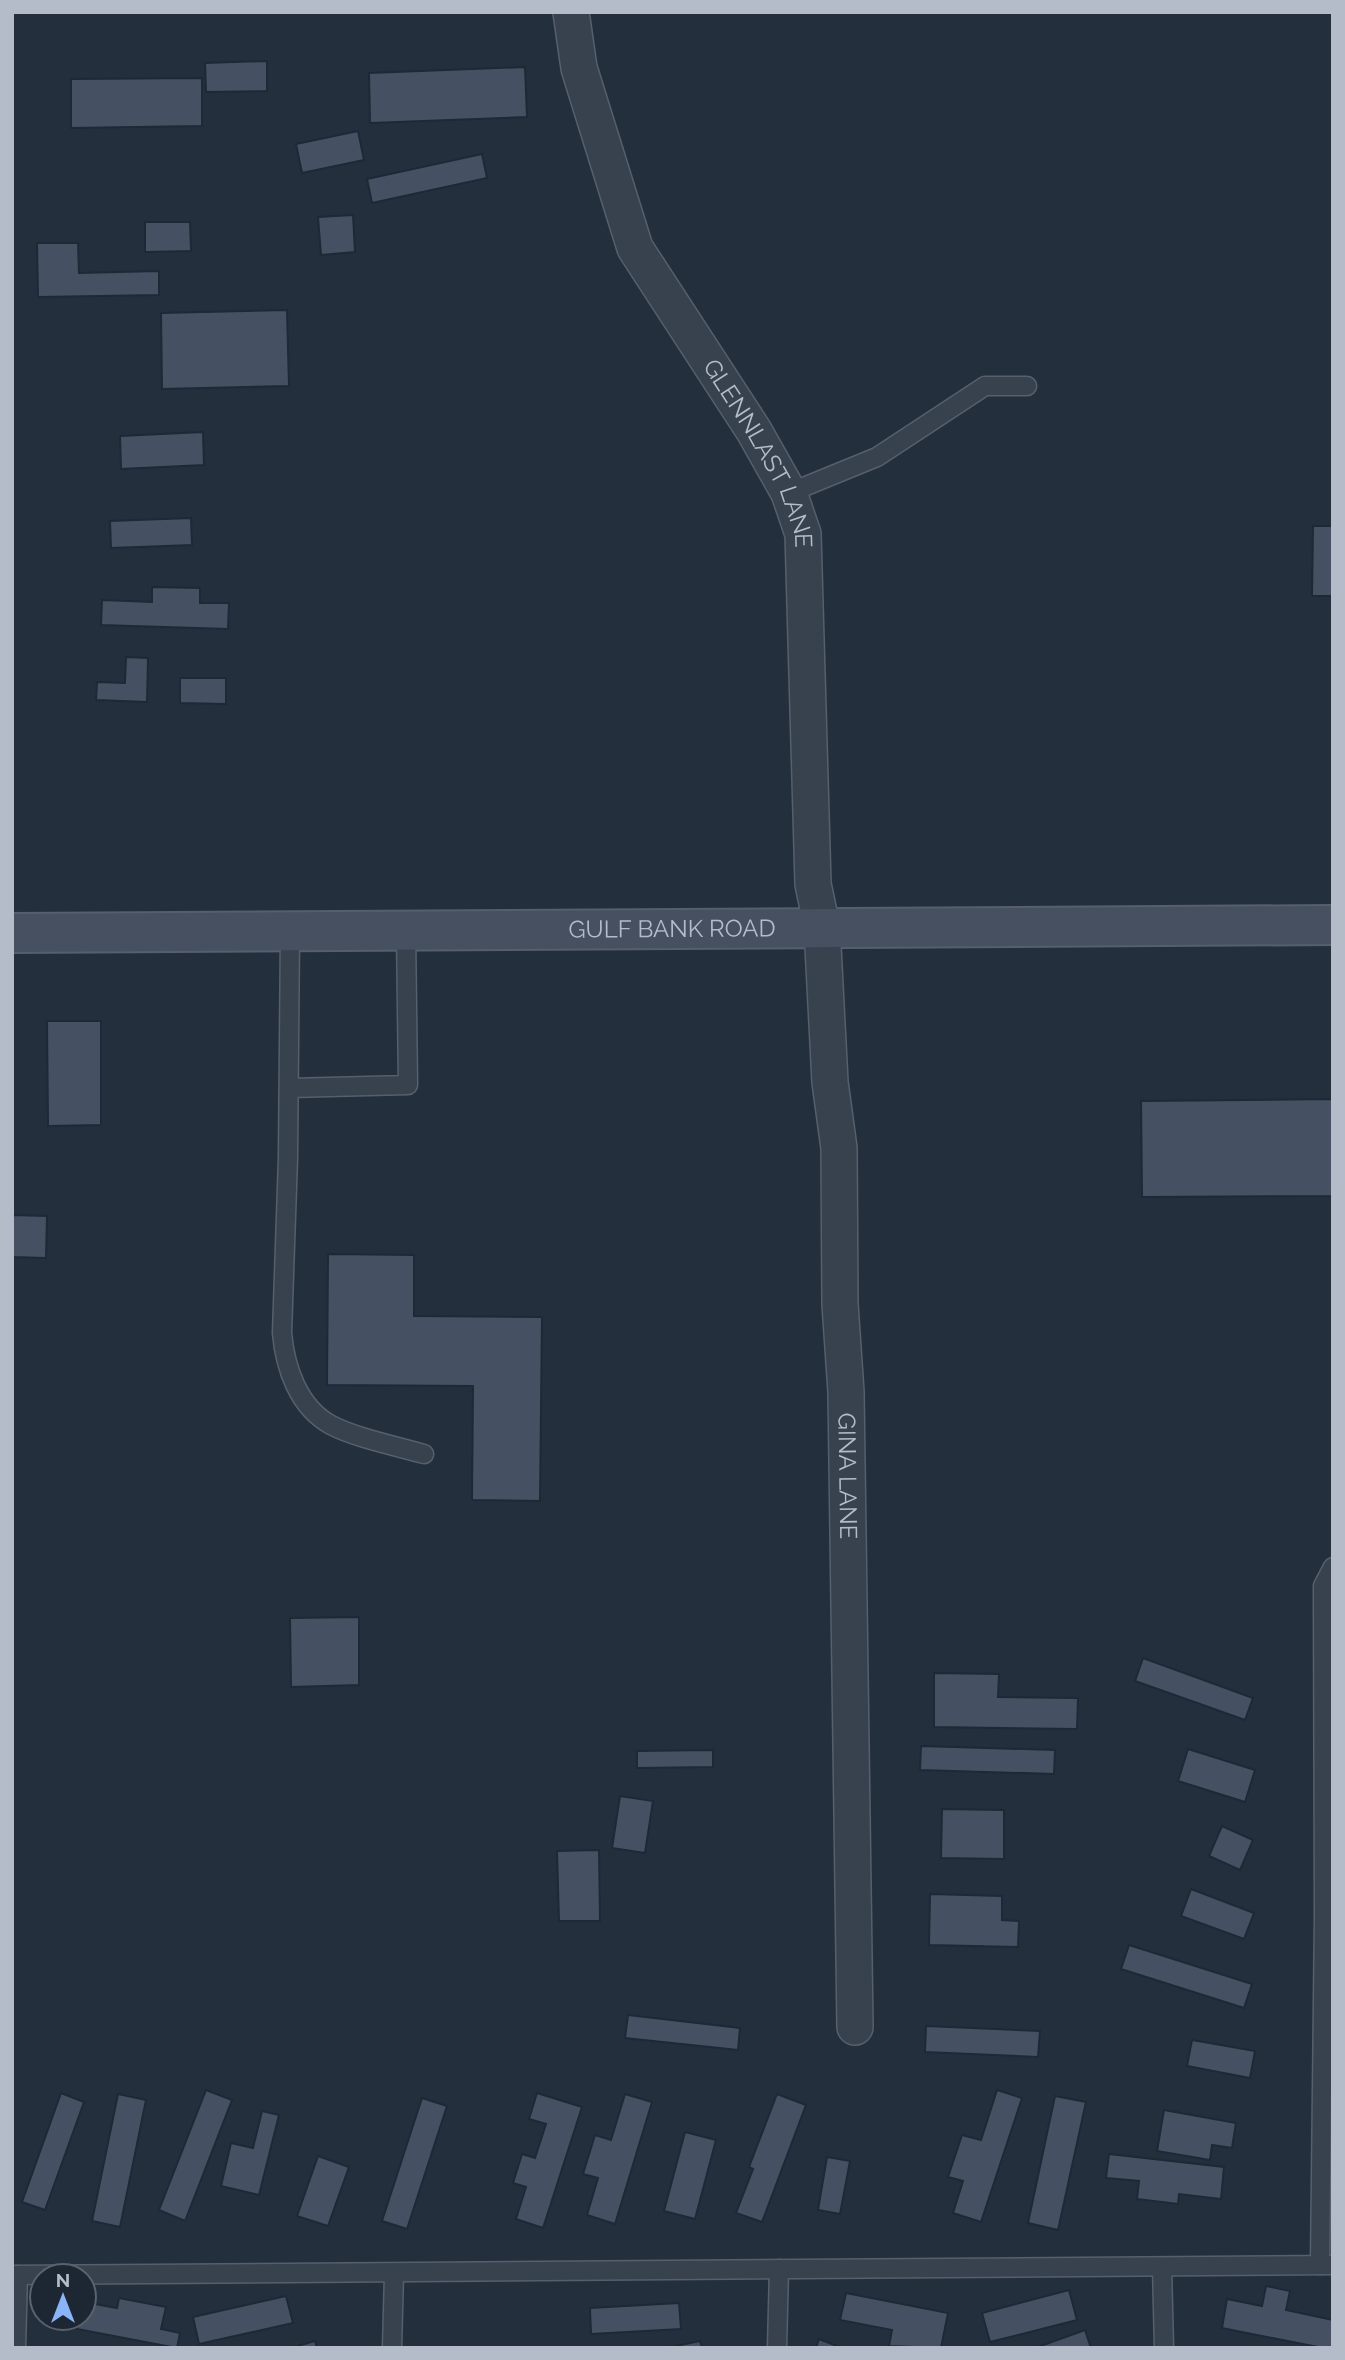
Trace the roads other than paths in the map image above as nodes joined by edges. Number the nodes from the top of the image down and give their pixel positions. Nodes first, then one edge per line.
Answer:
1 (571, 12) edge
2 (1027, 386) dead end
3 (789, 493) junction
4 (1333, 925) edge
5 (822, 927) junction
6 (406, 930) junction
7 (290, 931) junction
8 (12, 933) edge
9 (289, 1088) junction
10 (424, 1454) dead end
11 (1333, 1567) edge
12 (855, 2026) dead end
13 (1326, 2265) edge
14 (1162, 2267) junction
15 (779, 2269) junction
16 (394, 2274) junction
17 (15, 2275) edge
18 (16, 2348) edge
19 (392, 2348) edge
20 (777, 2348) edge
21 (1164, 2348) edge

1 - 3 street, GLENNLAST LANE
2 - 3 lane
3 - 5 street, GLENNLAST LANE
4 - 5 main road, GULF BANK ROAD
5 - 6 main road, GULF BANK ROAD
5 - 12 street, GINA LANE
6 - 7 main road, GULF BANK ROAD
6 - 9 lane
7 - 8 main road, GULF BANK ROAD
7 - 9 lane
9 - 10 lane
11 - 13 lane
13 - 14 lane
14 - 15 lane
14 - 21 lane
15 - 16 lane
15 - 20 lane
16 - 17 lane
16 - 19 lane
17 - 18 lane

